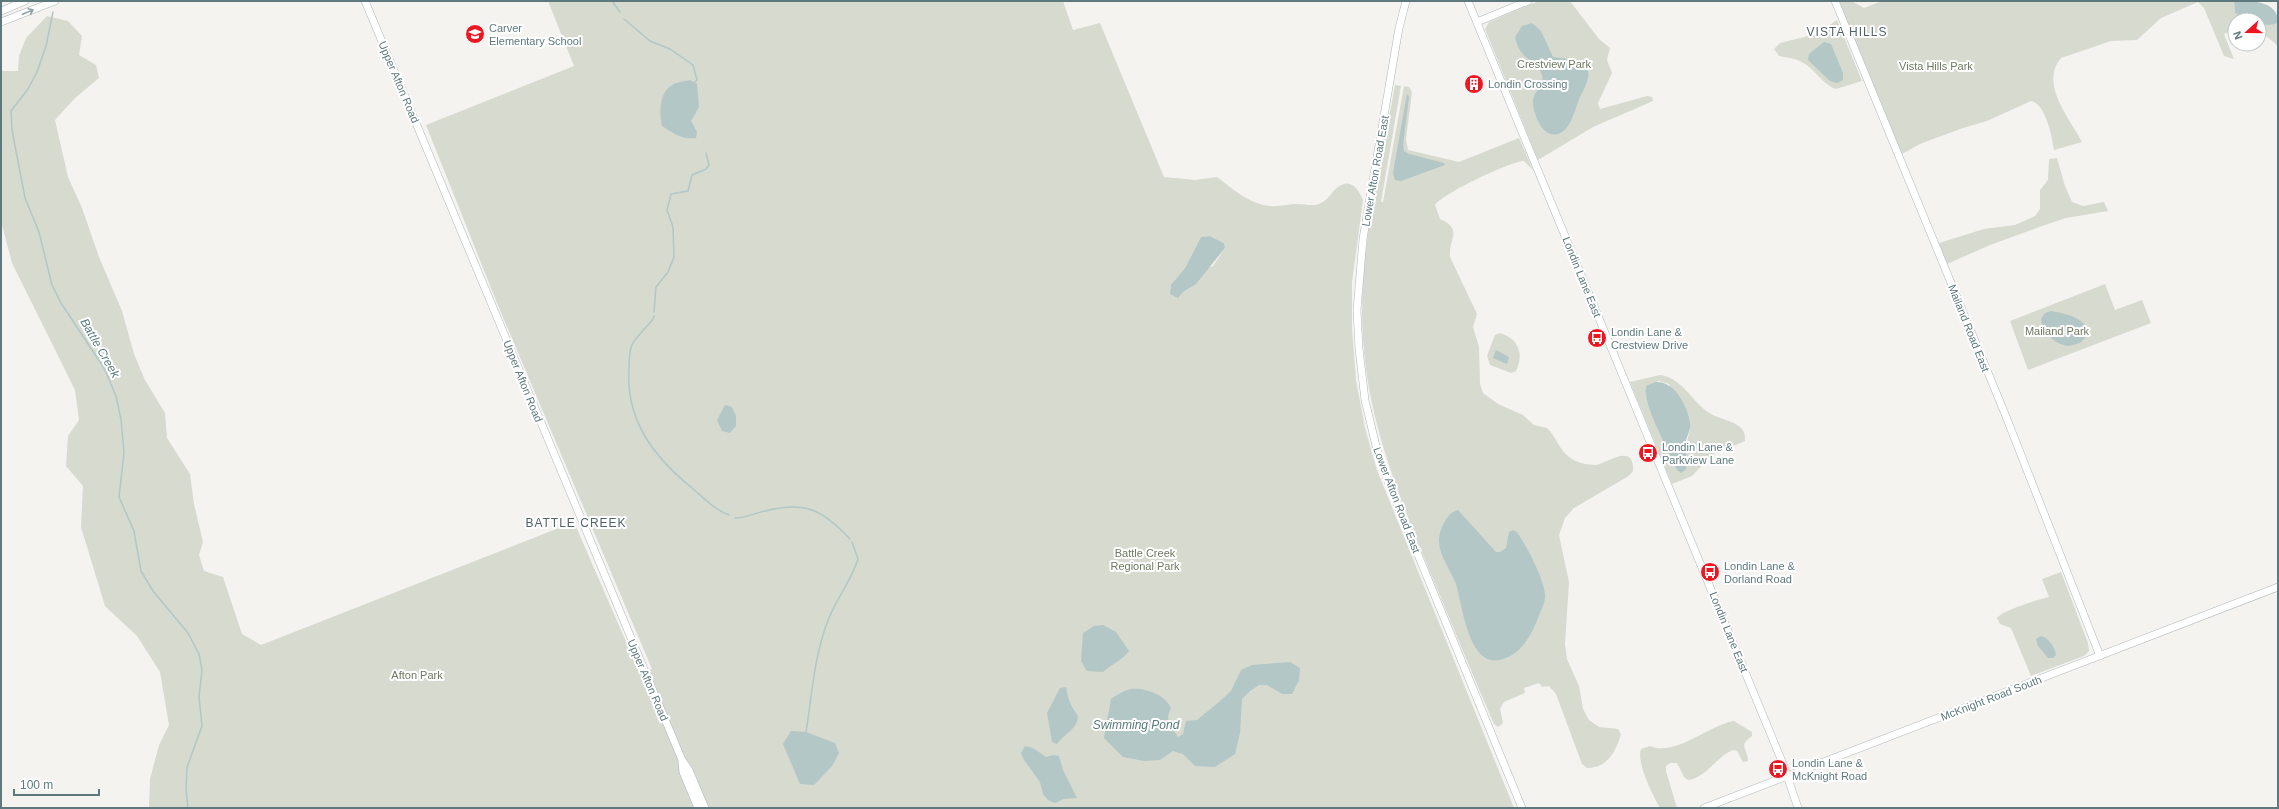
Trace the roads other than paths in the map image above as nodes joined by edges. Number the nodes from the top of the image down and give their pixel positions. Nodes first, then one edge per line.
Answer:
1 (25, 1) edge
2 (55, 1) edge
3 (365, 1) edge
4 (1402, 1) edge
5 (1406, 1) edge
6 (1468, 1) edge
7 (1528, 1) edge
8 (1835, 1) edge
9 (1403, 9) junction
10 (1, 11) edge
11 (1, 22) edge
12 (1477, 22) junction
13 (2278, 587) edge
14 (2100, 656) junction
15 (682, 760) junction
16 (1787, 776) junction
17 (698, 808) edge
18 (706, 808) edge
19 (1522, 808) edge
20 (1704, 808) edge
21 (1798, 808) edge

1 - 10 street
11 -> 2 street
3 - 15 street, Upper Afton Road
4 - 9 street, Lower Afton Road East
5 - 9 street, Lower Afton Road East
6 - 12 street, Londin Lane East
7 - 12 street
8 - 14 street, Mailand Road East
9 - 19 street, Lower Afton Road East
12 - 16 street, Londin Lane East
13 - 14 street, McKnight Road South
14 - 16 street, McKnight Road South
15 - 17 street, Upper Afton Road
15 - 18 street, Upper Afton Road
16 - 20 street, McKnight Road South
16 - 21 street, Londin Lane East

